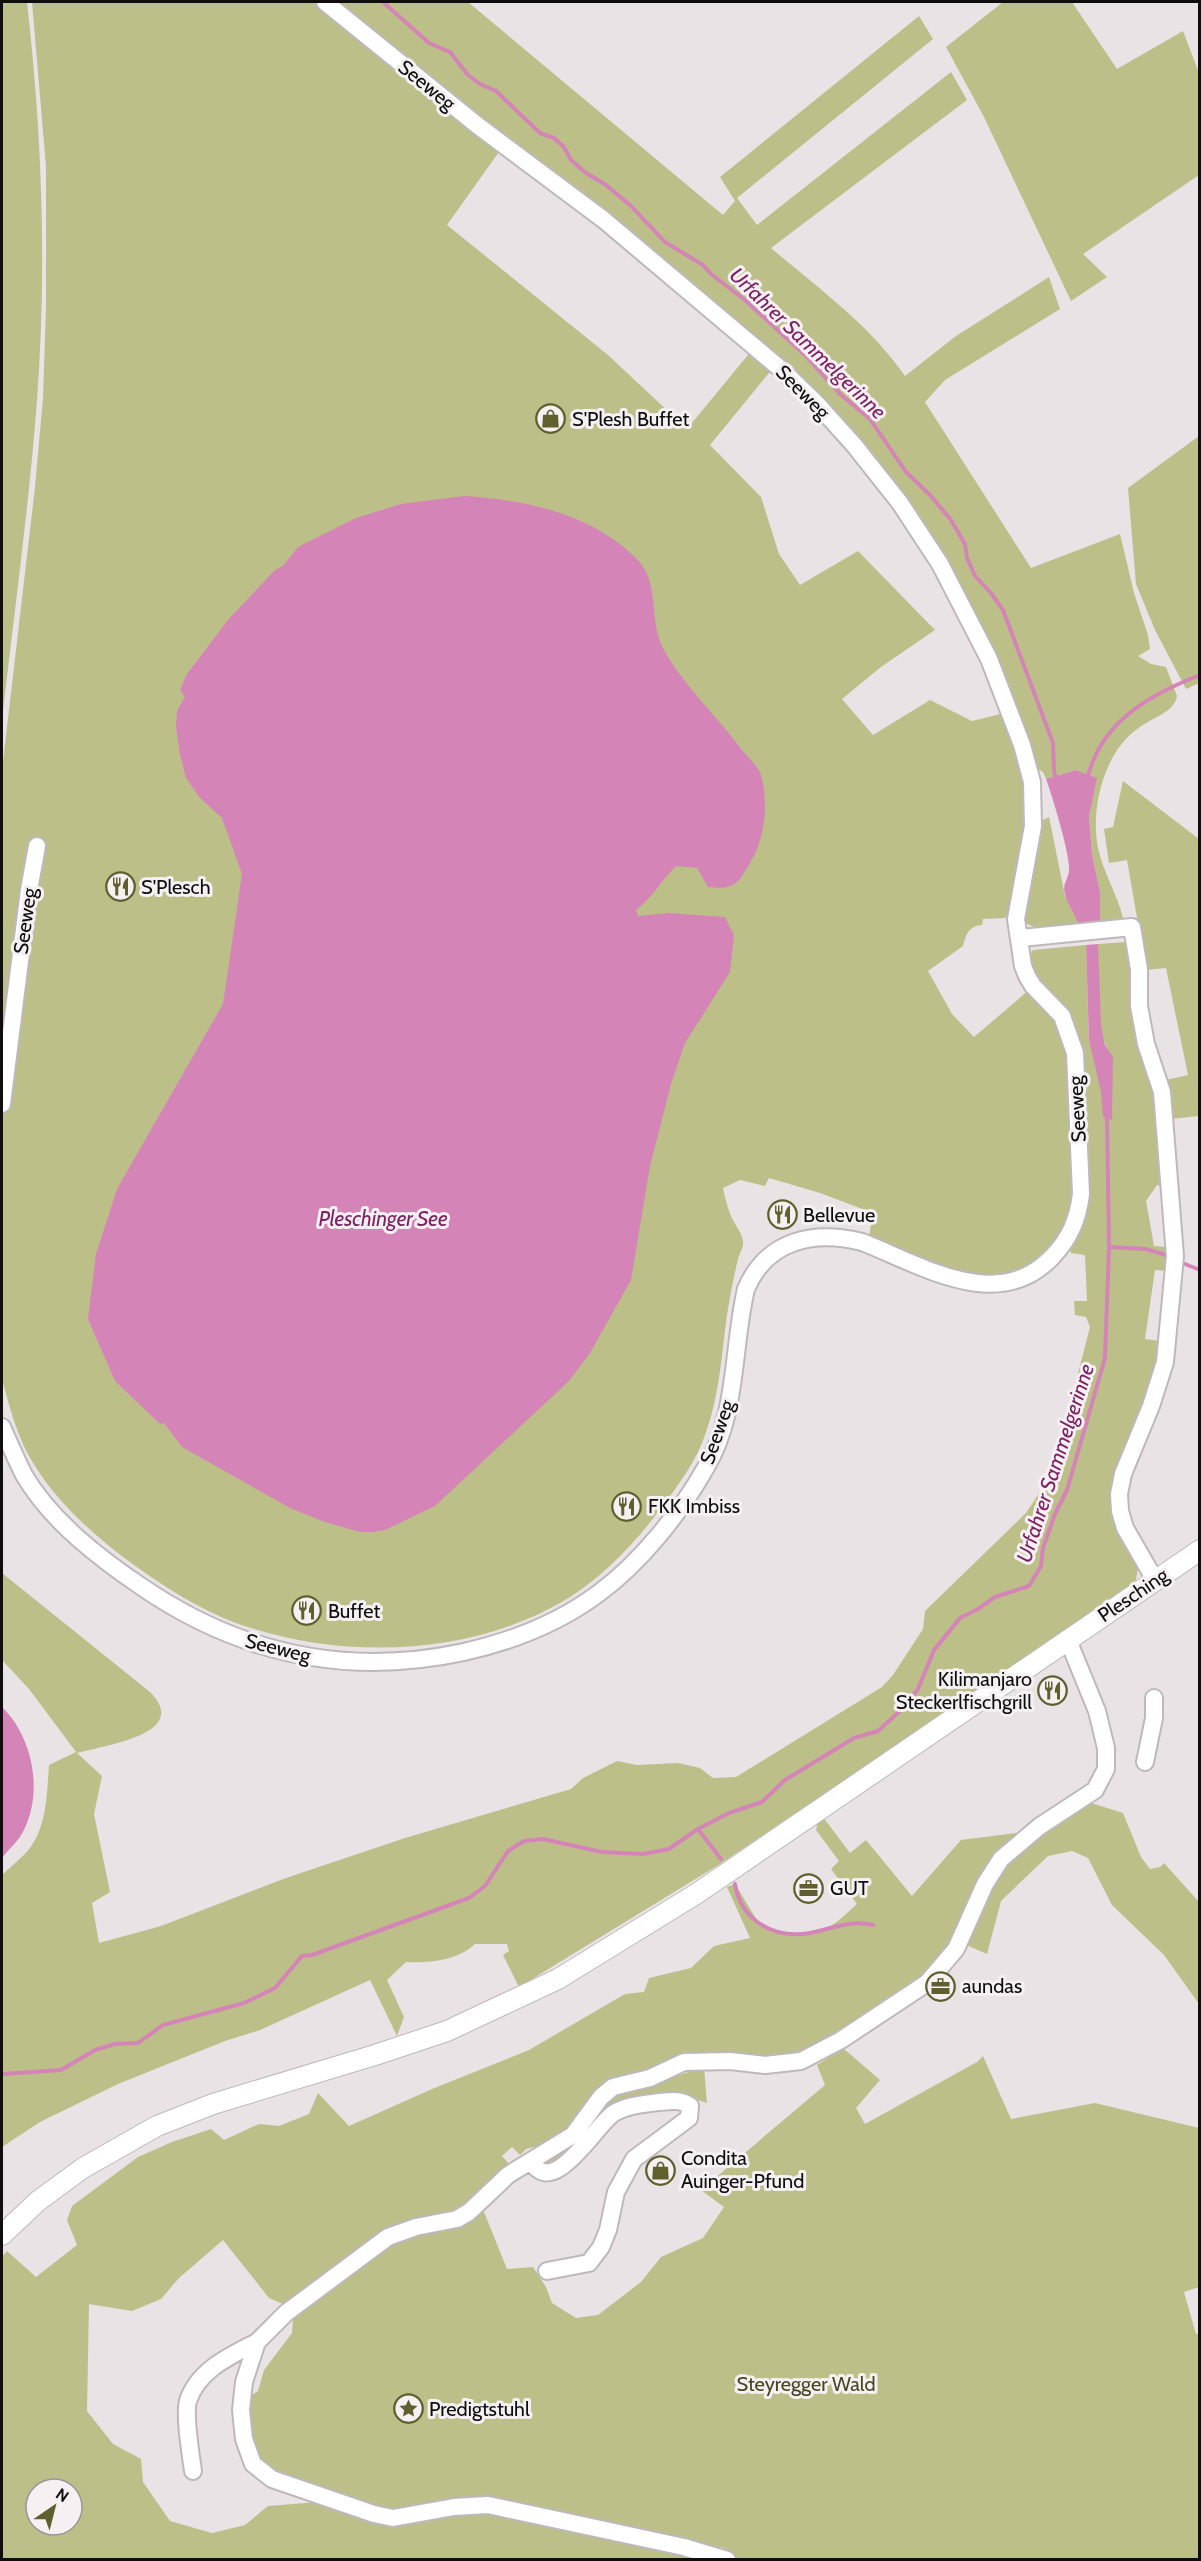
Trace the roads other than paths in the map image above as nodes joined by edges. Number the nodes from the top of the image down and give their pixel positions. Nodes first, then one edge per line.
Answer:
1 (325, 2) edge
2 (38, 846) dead end
3 (1021, 938) junction
4 (2, 1104) edge
5 (2, 1427) edge
6 (1200, 1550) edge
7 (1155, 1580) junction
8 (1068, 1640) junction
9 (1154, 1698) dead end
10 (1145, 1762) dead end
11 (531, 2161) junction
12 (2, 2235) edge
13 (547, 2271) dead end
14 (257, 2342) junction
15 (193, 2471) dead end
16 (727, 2559) edge

1 - 3 street, Seeweg
2 - 4 street, Seeweg
3 - 5 street, Seeweg
3 - 7 street
6 - 7 main road, Plesching
7 - 8 main road, Plesching
8 - 11 street
8 - 12 main road, Plesching
9 - 10 street
11 - 13 street
11 - 14 street
14 - 15 street
14 - 16 street

